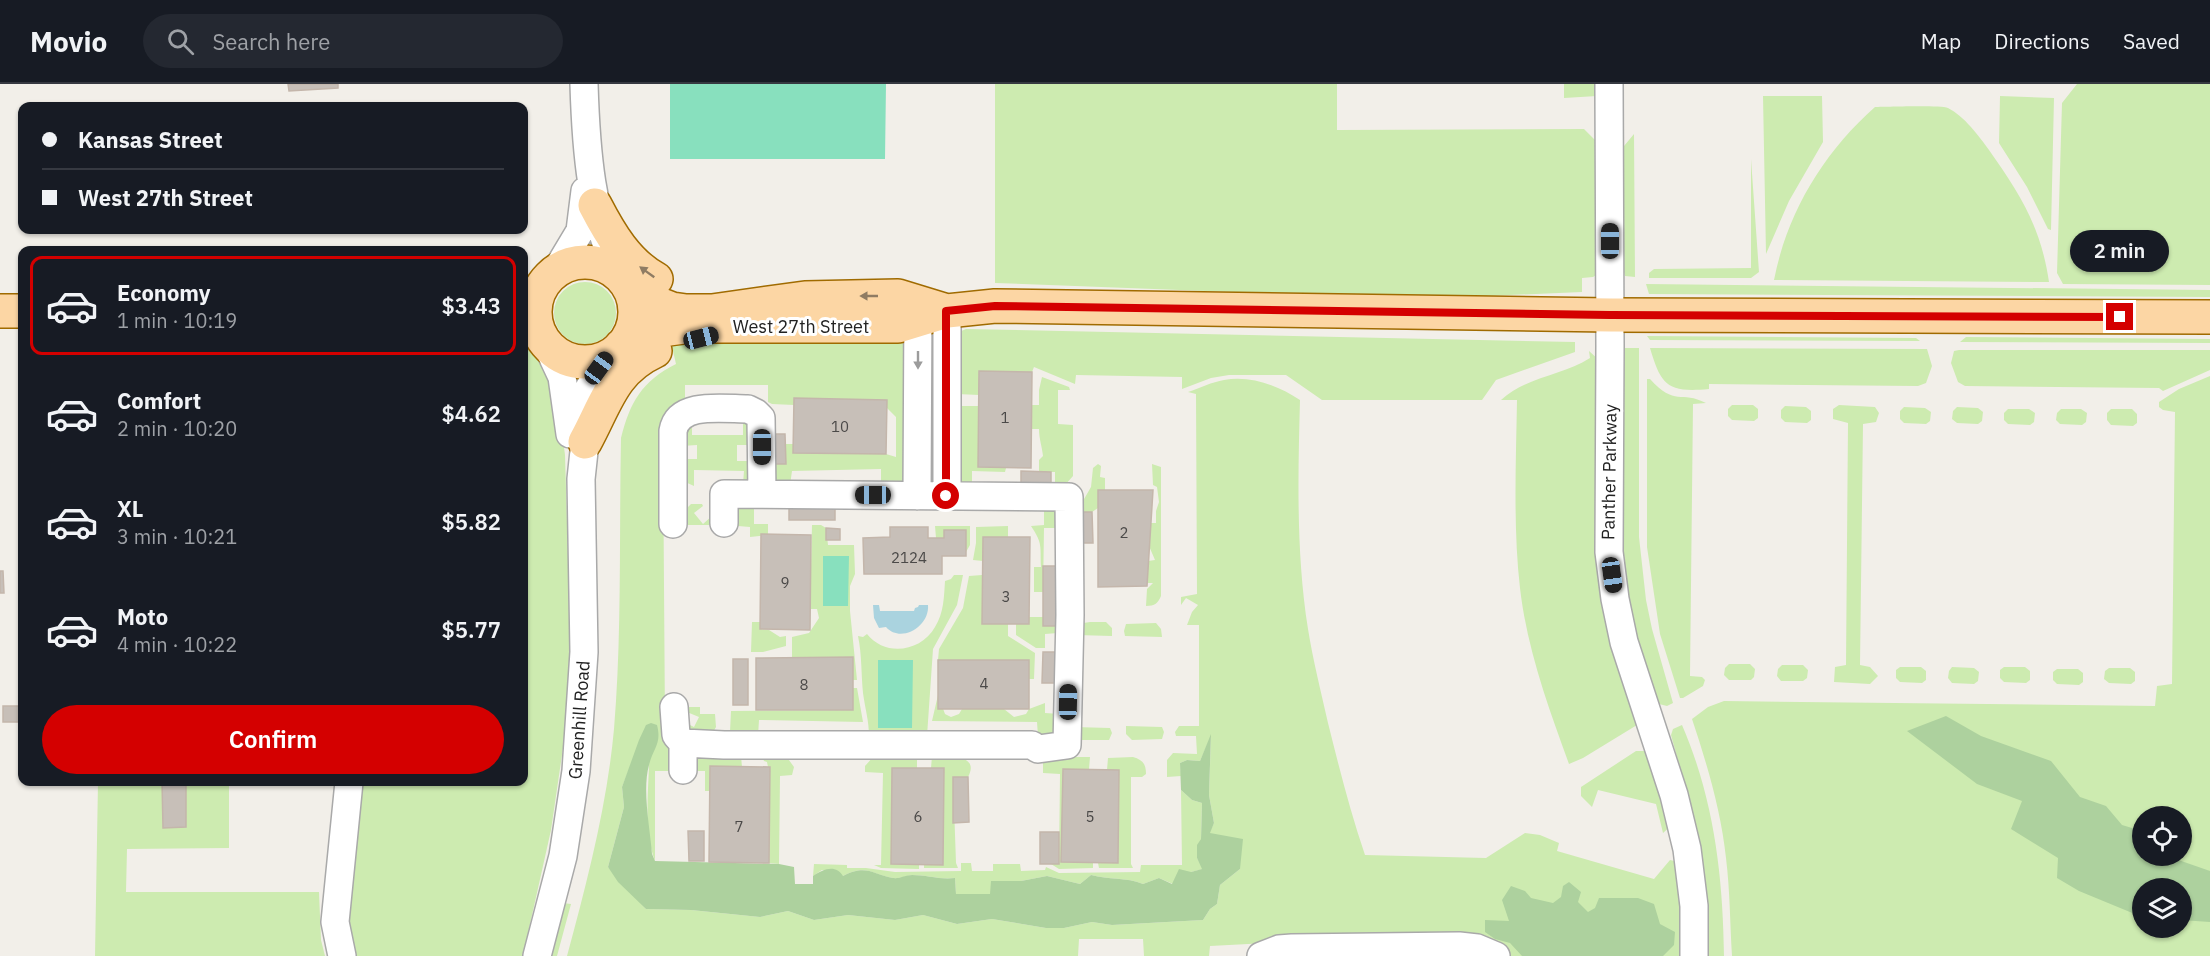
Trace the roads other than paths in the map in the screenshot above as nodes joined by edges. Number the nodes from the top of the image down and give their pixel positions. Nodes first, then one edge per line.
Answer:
1 (584, 84) edge
2 (1609, 84) edge
3 (592, 190) junction
4 (544, 277) edge
5 (622, 280) junction
6 (805, 298) junction
7 (0, 311) edge
8 (18, 311) edge
9 (928, 311) junction
10 (1610, 315) junction
11 (2210, 317) edge
12 (743, 327) junction
13 (537, 336) edge
14 (614, 352) junction
15 (946, 404) junction
16 (918, 405) junction
17 (585, 442) junction
18 (581, 479) junction
19 (762, 494) junction
20 (917, 496) junction
21 (946, 496) junction
22 (724, 523) dead end
23 (673, 524) dead end
24 (674, 707) dead end
25 (683, 743) junction
26 (683, 770) dead end
27 (348, 786) edge
28 (342, 956) edge
29 (537, 956) edge
30 (1261, 956) edge
31 (1496, 956) edge
32 (1694, 956) edge

1 - 3 street
2 - 10 street, Panther Parkway
3 - 4 street
3 - 5 street
6 -> 3 main road
4 - 5 main road
4 - 13 main road
5 - 6 main road, West 27th Street
5 - 14 main road
9 -> 6 main road, West 27th Street
7 - 8 main road
9 - 10 main road, West 27th Street
9 - 12 main road, West 27th Street
9 - 15 street
9 -> 16 street
10 - 11 main road, West 27th Street
10 - 32 street, Panther Parkway
12 - 14 main road, West 27th Street
12 - 17 main road
13 - 14 main road
13 - 18 street, Greenhill Road
14 - 17 street, Greenhill Road
15 - 16 street
15 - 21 street
16 - 20 street
17 - 18 street, Greenhill Road
18 - 29 street, Greenhill Road
19 - 20 street
19 - 22 street
19 - 23 street
20 - 21 street
21 - 25 street
24 - 25 street
25 - 26 street
27 - 28 street
30 - 31 street

